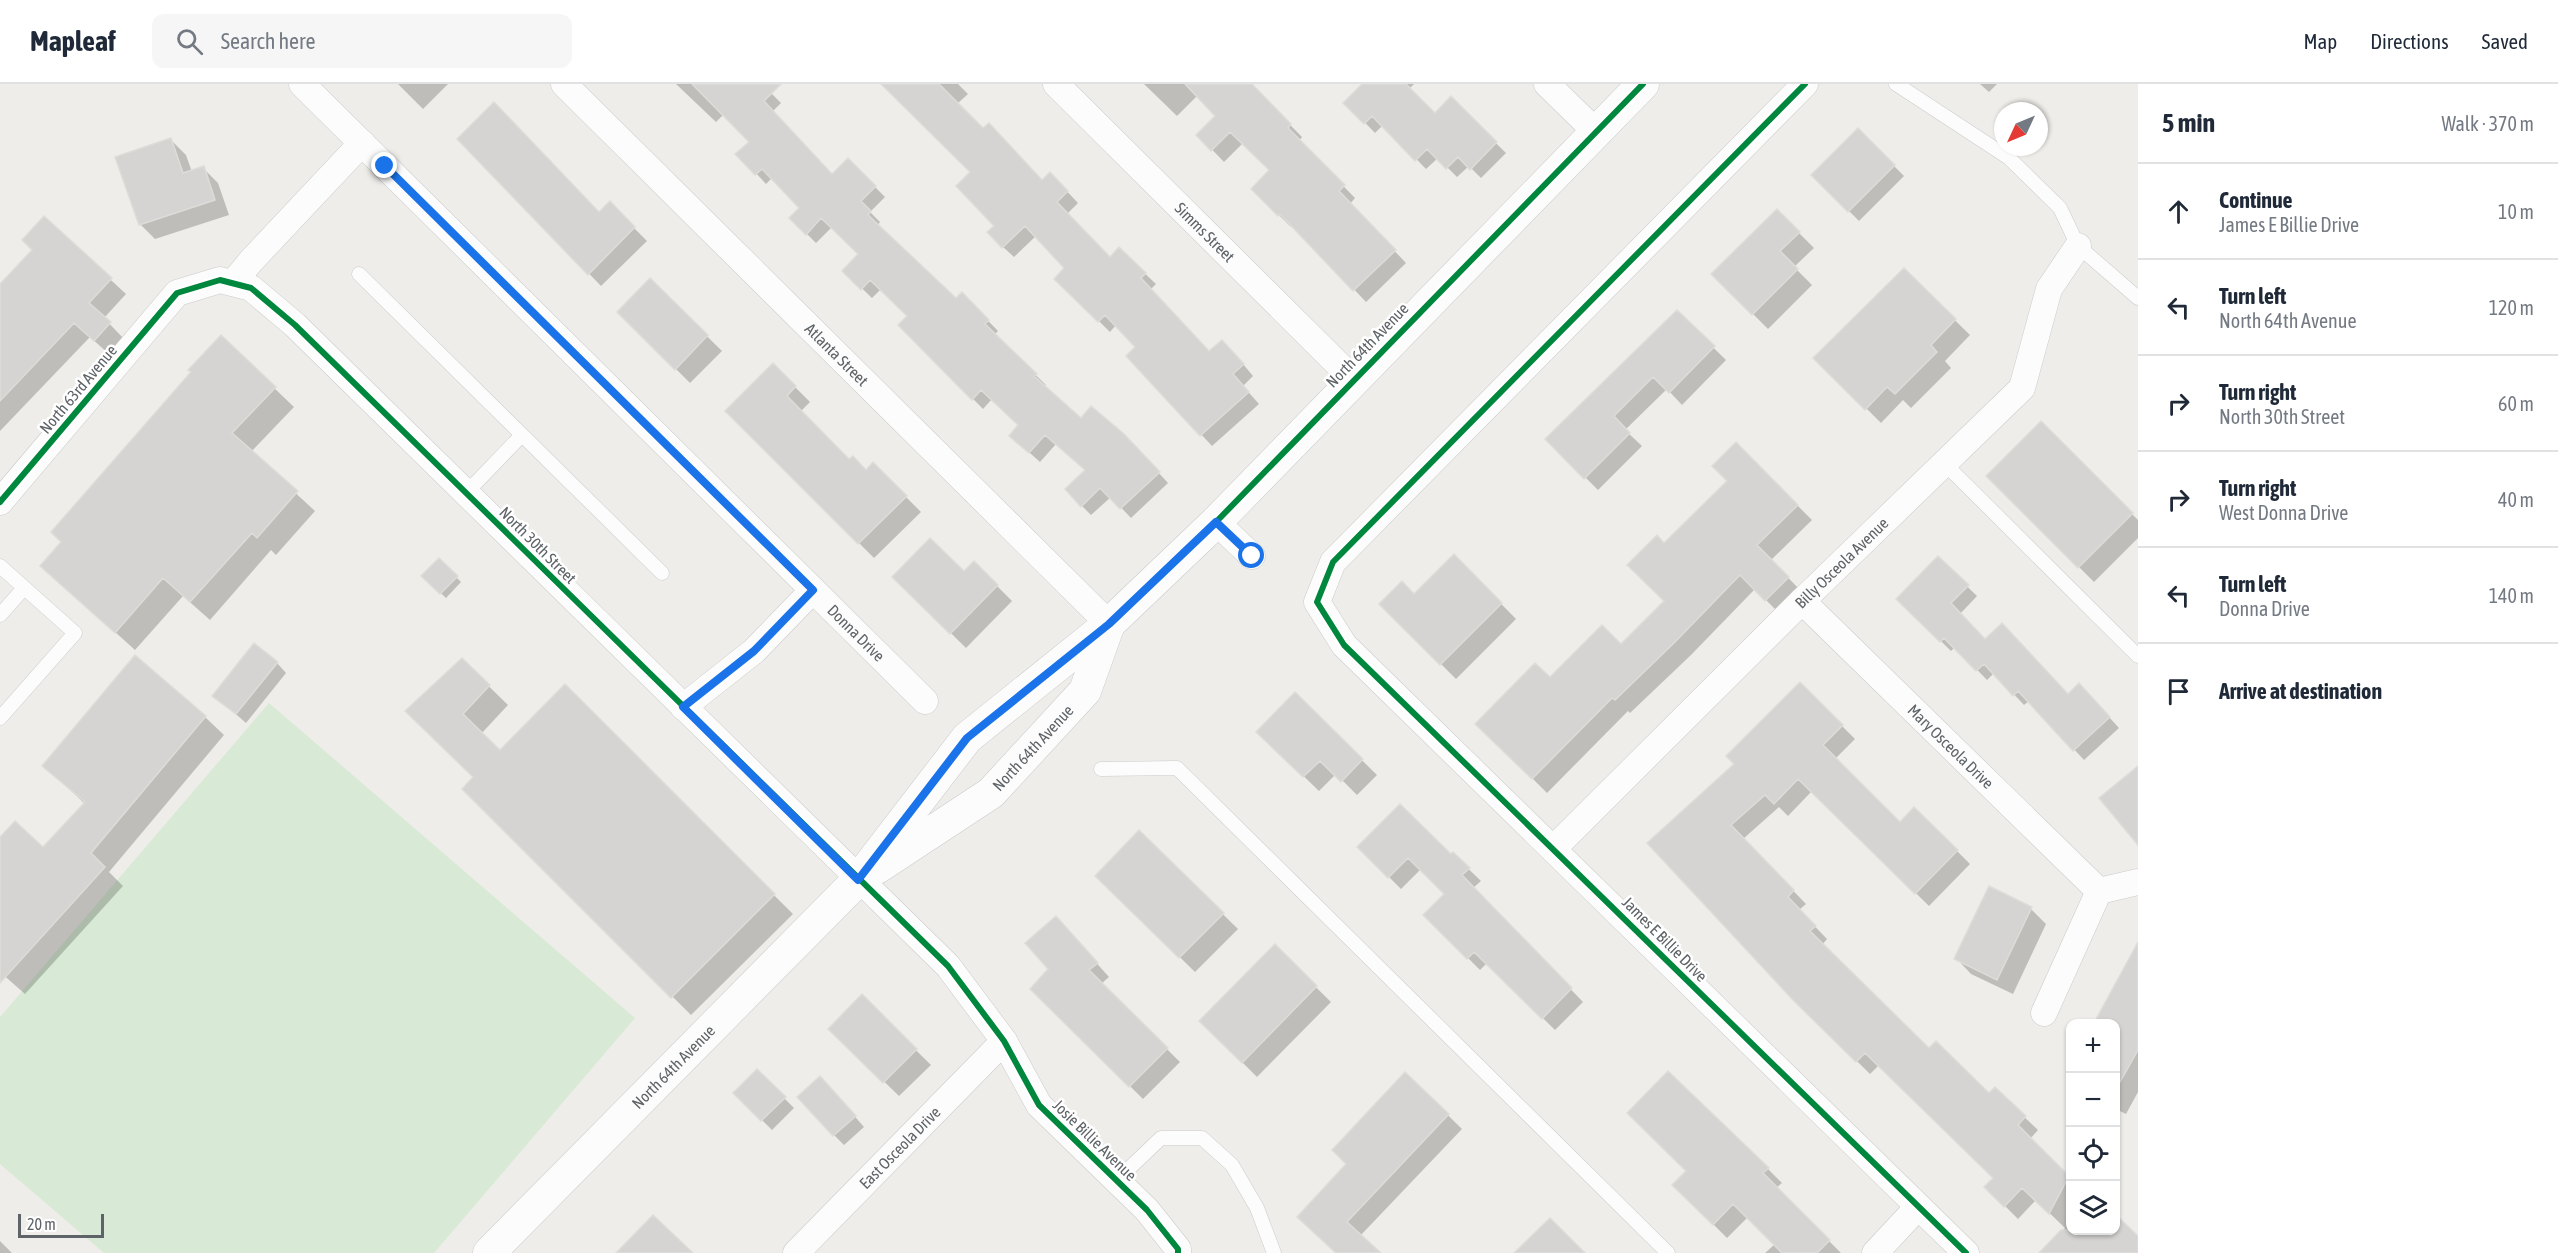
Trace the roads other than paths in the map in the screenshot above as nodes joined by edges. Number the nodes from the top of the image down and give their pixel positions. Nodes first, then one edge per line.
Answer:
1 (302, 84) edge
2 (564, 84) edge
3 (1056, 84) edge
4 (1547, 84) edge
5 (1643, 84) edge
6 (1805, 84) edge
7 (1896, 84) edge
8 (1595, 131) junction
9 (362, 143) junction
10 (2078, 246) junction
11 (359, 274) dead end
12 (233, 283) junction
13 (177, 293) joint
14 (2138, 298) edge
15 (1353, 379) junction
16 (522, 435) junction
17 (1944, 463) junction
18 (466, 493) junction
19 (0, 502) edge
20 (1216, 522) junction
21 (1252, 556) dead end
22 (0, 566) edge
23 (662, 573) dead end
24 (24, 588) junction
25 (813, 590) junction
26 (1802, 601) junction
27 (0, 615) edge
28 (1109, 624) junction
29 (2138, 656) edge
30 (926, 700) dead end
31 (683, 707) junction
32 (0, 718) edge
33 (1101, 768) dead end
34 (1554, 848) junction
35 (858, 880) junction
36 (2138, 882) edge
37 (2099, 891) junction
38 (2044, 1013) dead end
39 (1004, 1041) junction
40 (1117, 1180) junction
41 (1917, 1208) junction
42 (489, 1253) edge
43 (796, 1253) edge
44 (1178, 1253) edge
45 (1274, 1253) edge
46 (1668, 1253) edge
47 (1875, 1253) edge
48 (1966, 1253) edge

1 - 9 street, Donna Drive
2 - 28 street, Atlanta Street
3 - 15 street, Simms Street
4 - 8 street
5 - 8 street, North 64th Avenue
6 - 34 street, James E Billie Drive
7 - 10 lane
8 - 15 street, North 64th Avenue
9 - 12 street
9 - 25 street, Donna Drive
10 - 14 lane
10 - 17 street, Billy Osceola Avenue
11 - 16 lane
12 - 13 street, North 30th Street
12 - 18 street, North 30th Street
13 - 19 street, North 63rd Avenue
15 - 20 street, North 64th Avenue
16 - 18 lane
16 - 23 lane
17 - 26 street, Billy Osceola Avenue
17 - 29 lane
18 - 31 street, North 30th Street
20 - 21 street
20 - 28 street, North 64th Avenue
22 - 24 lane
24 - 27 lane
24 - 32 lane
25 - 30 street, Donna Drive
25 - 31 street
26 - 34 street, Billy Osceola Avenue
26 - 37 street, Mary Osceola Drive
28 - 35 street, North 64th Avenue
28 - 35 street, North 64th Avenue
31 - 35 street, North 30th Street
33 - 46 lane
34 - 41 street, James E Billie Drive
35 - 39 street, Josie Billie Avenue
35 - 42 street, North 64th Avenue
36 - 37 street
37 - 38 street
39 - 40 street, Josie Billie Avenue
39 - 43 street, East Osceola Drive
40 - 44 street, Josie Billie Avenue
40 - 45 lane
41 - 47 street
41 - 48 street, James E Billie Drive

